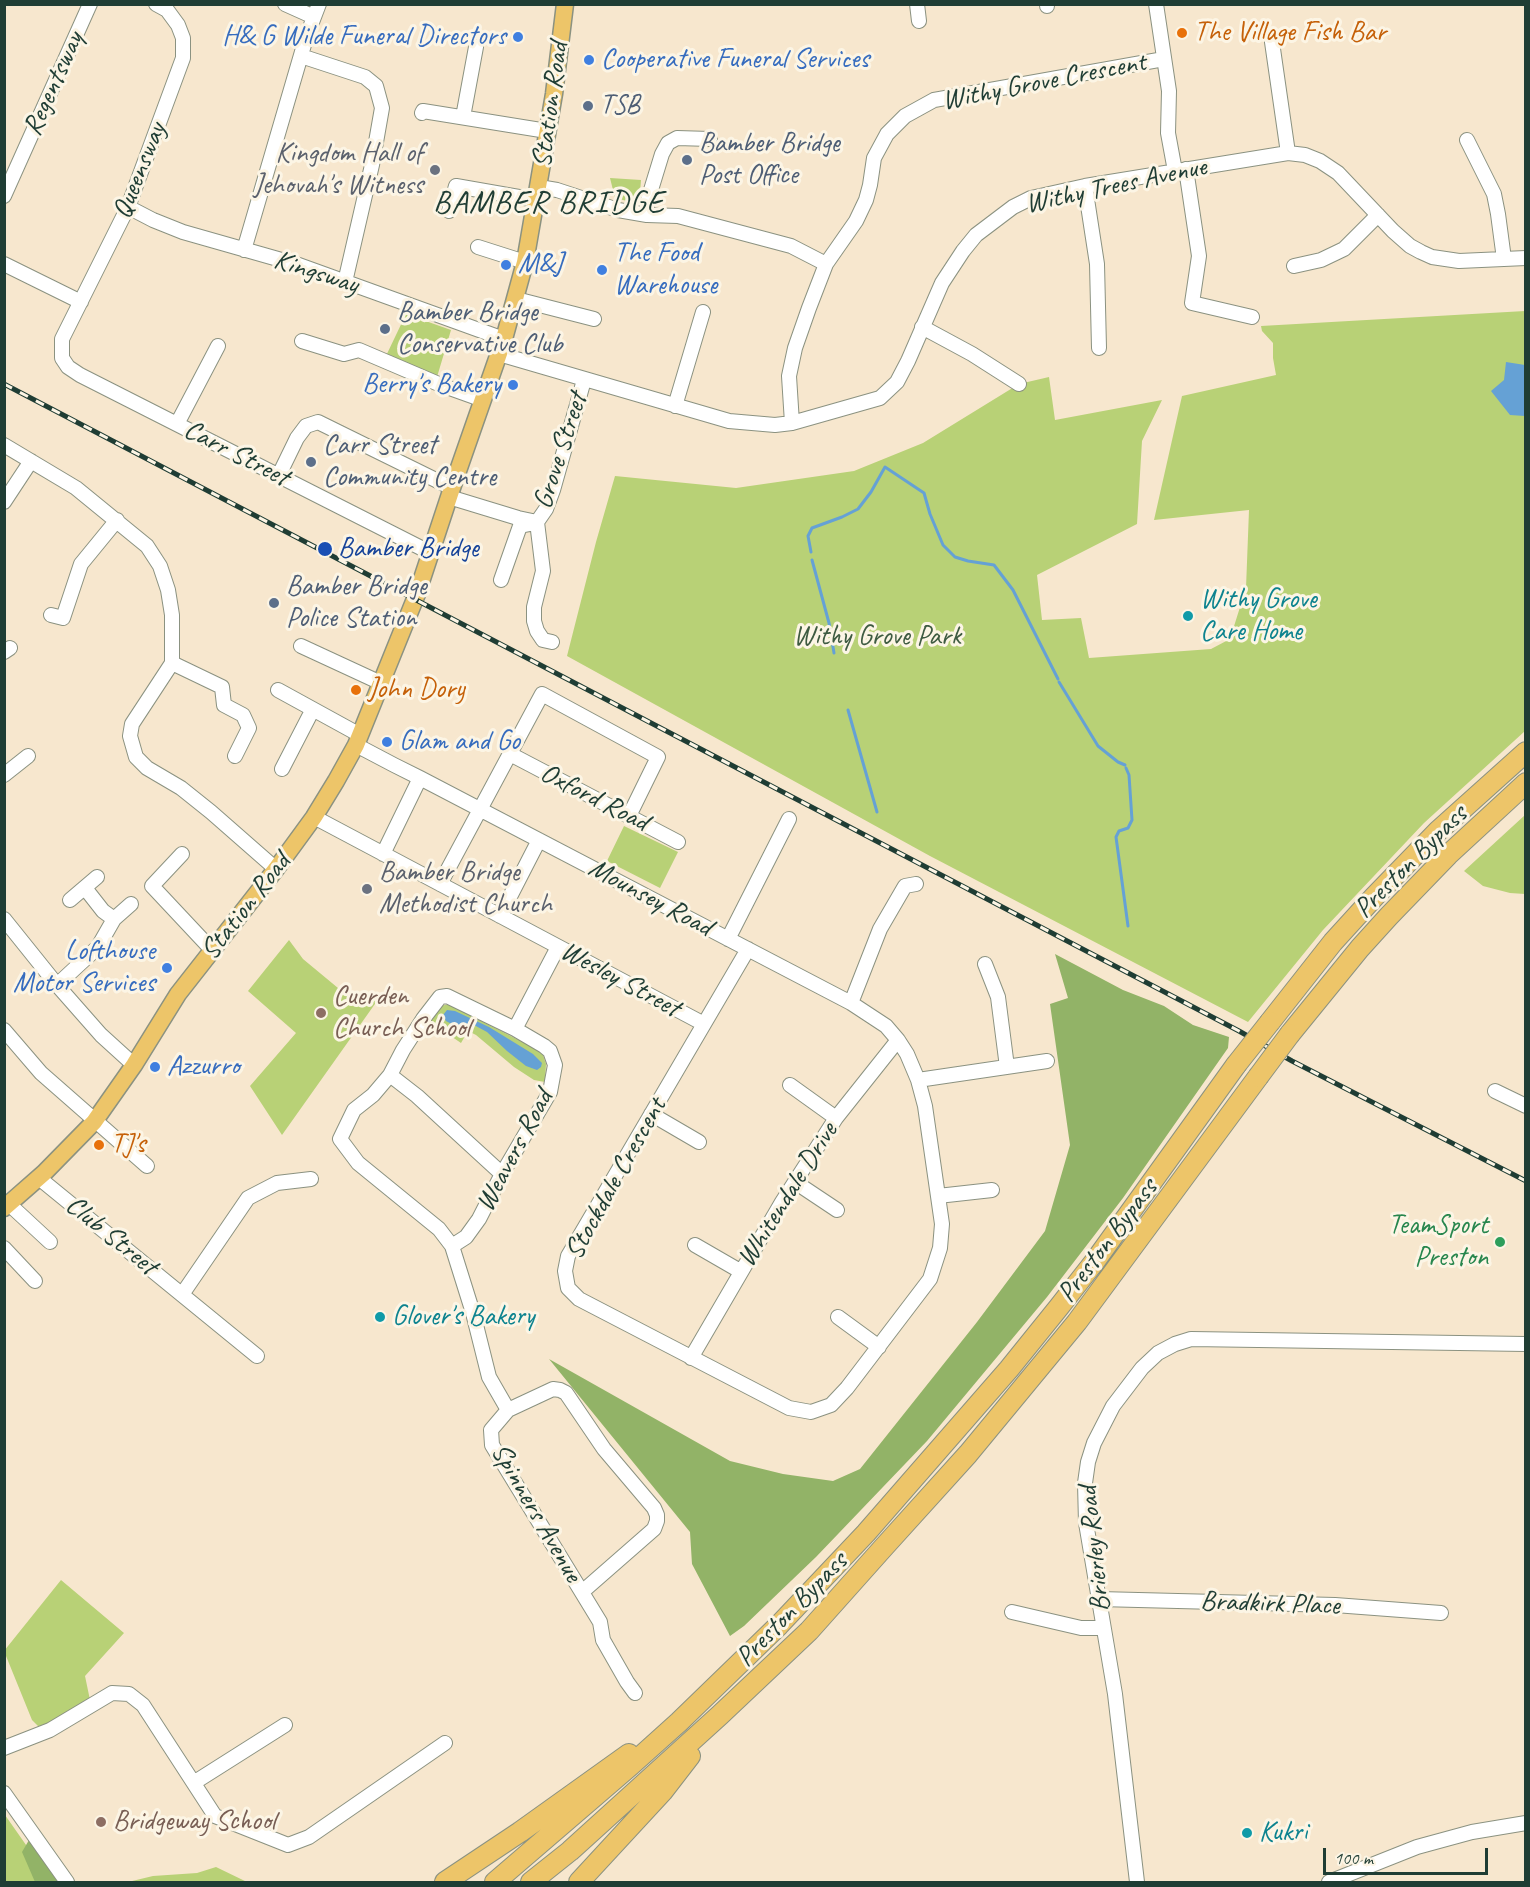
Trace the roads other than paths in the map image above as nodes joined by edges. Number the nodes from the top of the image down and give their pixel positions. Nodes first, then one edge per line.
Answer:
1 (90, 4) edge
2 (156, 4) edge
3 (285, 4) edge
4 (565, 4) edge
5 (917, 4) edge
6 (1156, 4) edge
7 (317, 11) edge
8 (919, 21) dead end
9 (1272, 42) dead end
10 (476, 47) dead end
11 (301, 56) junction
12 (1164, 59) junction
13 (422, 113) dead end
14 (463, 117) junction
15 (547, 131) junction
16 (710, 140) dead end
17 (1467, 140) dead end
18 (1288, 153) junction
19 (1181, 170) junction
20 (1085, 186) junction
21 (537, 193) junction
22 (4, 196) edge
23 (128, 207) junction
24 (450, 211) dead end
25 (647, 215) junction
26 (1378, 215) junction
27 (478, 246) dead end
28 (244, 250) junction
29 (1526, 258) edge
30 (1504, 259) junction
31 (525, 262) junction
32 (4, 264) edge
33 (826, 264) junction
34 (1294, 266) dead end
35 (345, 282) junction
36 (516, 299) junction
37 (81, 302) junction
38 (703, 312) dead end
39 (1252, 317) dead end
40 (594, 319) dead end
41 (922, 327) junction
42 (62, 339) joint
43 (302, 341) dead end
44 (218, 346) dead end
45 (502, 347) junction
46 (1099, 348) dead end
47 (584, 380) junction
48 (1019, 384) dead end
49 (483, 399) junction
50 (675, 406) junction
51 (792, 423) junction
52 (177, 424) junction
53 (4, 445) edge
54 (32, 461) junction
55 (279, 476) junction
56 (451, 492) junction
57 (4, 502) edge
58 (117, 520) junction
59 (537, 522) junction
60 (431, 553) junction
61 (501, 580) dead end
62 (51, 615) dead end
63 (552, 642) dead end
64 (301, 645) dead end
65 (172, 663) junction
66 (381, 683) junction
67 (278, 690) dead end
68 (313, 709) junction
69 (358, 740) junction
70 (1526, 752) edge
71 (510, 754) junction
72 (28, 756) dead end
73 (235, 756) dead end
74 (282, 769) dead end
75 (4, 774) edge
76 (420, 778) junction
77 (1526, 783) edge
78 (480, 809) junction
79 (629, 816) junction
80 (314, 817) junction
81 (789, 819) dead end
82 (539, 840) junction
83 (678, 842) dead end
84 (182, 854) dead end
85 (383, 854) junction
86 (276, 869) junction
87 (97, 877) dead end
88 (440, 884) junction
89 (916, 884) dead end
90 (85, 888) junction
91 (70, 900) dead end
92 (132, 904) dead end
93 (500, 916) junction
94 (114, 919) junction
95 (4, 920) edge
96 (728, 939) junction
97 (558, 947) junction
98 (748, 949) junction
99 (212, 950) junction
100 (985, 964) dead end
101 (57, 985) junction
102 (851, 1003) junction
103 (704, 1024) junction
104 (515, 1029) junction
105 (6, 1037) edge
106 (898, 1040) junction
107 (1047, 1061) dead end
108 (134, 1065) junction
109 (1007, 1067) junction
110 (390, 1075) junction
111 (918, 1080) junction
112 (790, 1085) dead end
113 (1495, 1091) dead end
114 (1526, 1106) edge
115 (651, 1114) junction
116 (836, 1118) junction
117 (94, 1122) junction
118 (699, 1142) dead end
119 (147, 1166) dead end
120 (502, 1174) junction
121 (39, 1178) junction
122 (311, 1179) dead end
123 (795, 1182) junction
124 (992, 1190) dead end
125 (938, 1196) junction
126 (7, 1206) edge
127 (837, 1210) dead end
128 (50, 1242) dead end
129 (695, 1245) dead end
130 (452, 1246) junction
131 (4, 1248) edge
132 (740, 1271) junction
133 (35, 1281) dead end
134 (183, 1293) junction
135 (838, 1317) dead end
136 (1526, 1344) edge
137 (879, 1347) junction
138 (257, 1356) dead end
139 (691, 1358) junction
140 (508, 1410) junction
141 (582, 1592) junction
142 (1099, 1599) junction
143 (1012, 1612) dead end
144 (1441, 1613) dead end
145 (1103, 1628) junction
146 (635, 1693) dead end
147 (720, 1715) junction
148 (679, 1722) junction
149 (285, 1725) dead end
150 (445, 1743) dead end
151 (4, 1748) edge
152 (195, 1782) junction
153 (4, 1793) edge
154 (1526, 1823) edge
155 (67, 1882) edge
156 (445, 1882) edge
157 (495, 1882) edge
158 (531, 1882) edge
159 (579, 1882) edge
160 (1137, 1882) edge
161 (1329, 1882) edge

1 - 22 street, Regentsway
2 - 23 street, Queensway
3 - 7 street
4 - 15 main road, Station Road
5 - 8 street
6 - 12 street
7 - 11 street
9 - 18 street
10 - 14 street
11 - 28 street
11 - 35 street
12 - 19 street
12 - 33 street, Withy Grove Crescent
13 - 14 street
14 - 15 street
15 - 21 main road, Station Road
16 - 25 street
17 - 30 street
18 - 19 street, Withy Trees Avenue
18 - 26 street, Withy Trees Avenue
19 - 20 street, Withy Trees Avenue
19 - 39 street
20 - 41 street, Withy Trees Avenue
20 - 46 street
21 - 24 street
21 - 25 street
21 - 31 main road, Station Road
23 - 28 street, Kingsway
23 - 37 street, Queensway
25 - 33 street
26 - 30 street, Withy Trees Avenue
26 - 34 street
27 - 31 street
28 - 35 street, Kingsway
29 - 30 street, Withy Trees Avenue
31 - 36 main road, Station Road
32 - 37 street
33 - 51 street, Withy Grove Crescent
35 - 45 street, Kingsway
36 - 40 street
36 - 45 main road, Station Road
37 - 42 street, Queensway
38 - 50 street
41 - 48 street
41 - 51 street, Withy Trees Avenue
42 - 52 street, Carr Street
43 - 49 street
44 - 52 street
45 - 47 street, Kingsway
45 - 49 main road, Station Road
47 - 50 street, Withy Trees Avenue
47 - 59 street, Grove Street
49 - 56 main road, Station Road
50 - 51 street, Withy Trees Avenue
52 - 55 street, Carr Street
53 - 54 street
54 - 57 street
54 - 58 street
55 - 56 street
55 - 60 street, Carr Street
56 - 59 street
56 - 60 main road, Station Road
58 - 62 street
58 - 65 street
59 - 61 street
59 - 63 street
60 - 66 main road, Station Road
64 - 66 street
65 - 73 street
65 - 86 street
66 - 69 main road, Station Road
67 - 68 street, Mounsey Road
68 - 69 street, Mounsey Road
68 - 74 street
69 - 76 street, Mounsey Road
69 - 80 main road, Station Road
70 - 148 highway, Preston Bypass, bridge
71 - 78 street
71 - 79 street, Oxford Road
71 - 79 street
72 - 75 street
76 - 78 street, Mounsey Road
76 - 85 street
77 - 147 highway, Preston Bypass, bridge
78 - 82 street, Mounsey Road
78 - 88 street
79 - 83 street, Oxford Road
80 - 85 street, Wesley Street
80 - 86 main road, Station Road
81 - 96 street
82 - 93 street
82 - 96 street, Mounsey Road
84 - 99 street
85 - 88 street, Wesley Street
86 - 99 main road, Station Road
87 - 90 street
88 - 93 street, Wesley Street
89 - 102 street
90 - 91 street
90 - 94 street
92 - 94 street
93 - 97 street, Wesley Street
94 - 101 street
95 - 101 street
96 - 98 street, Mounsey Road
97 - 103 street, Wesley Street
97 - 104 street
98 - 102 street, Mounsey Road
98 - 103 street, Stockdale Crescent
99 - 108 main road, Station Road
100 - 109 street
101 - 108 street
102 - 106 street, Mounsey Road
103 - 115 street, Stockdale Crescent
104 - 110 street, Spinners Avenue
104 - 120 street, Weavers Road
105 - 117 street
106 - 111 street, Mounsey Road
106 - 116 street, Whitendale Drive
107 - 109 street
108 - 117 main road, Station Road
109 - 111 street
110 - 120 street
110 - 130 street, Spinners Avenue
111 - 125 street, Mounsey Road
112 - 116 street
113 - 114 street
115 - 118 street
115 - 139 street, Stockdale Crescent
116 - 123 street, Whitendale Drive
117 - 119 street
117 - 121 main road, Station Road
120 - 130 street, Weavers Road
121 - 126 main road, Station Road
121 - 134 street, Club Street
122 - 134 street, Club Street
123 - 127 street
123 - 132 street, Whitendale Drive
124 - 125 street
125 - 137 street, Mounsey Road
126 - 128 street
129 - 132 street
130 - 140 street, Spinners Avenue
131 - 133 street
132 - 139 street, Whitendale Drive
134 - 138 street, Club Street
135 - 137 street
136 - 142 street, Brierley Road
137 - 139 street, Stockdale Crescent
140 - 141 street, Spinners Avenue
140 - 141 street
141 - 146 street, Spinners Avenue
142 - 144 street, Bradkirk Place
142 - 145 street, Brierley Road
143 - 145 street
145 - 160 street, Brierley Road
147 - 158 highway
147 - 159 highway
148 - 156 highway
148 - 157 highway
149 - 152 street
150 - 152 street
151 - 152 street
153 - 155 street
154 - 161 street

